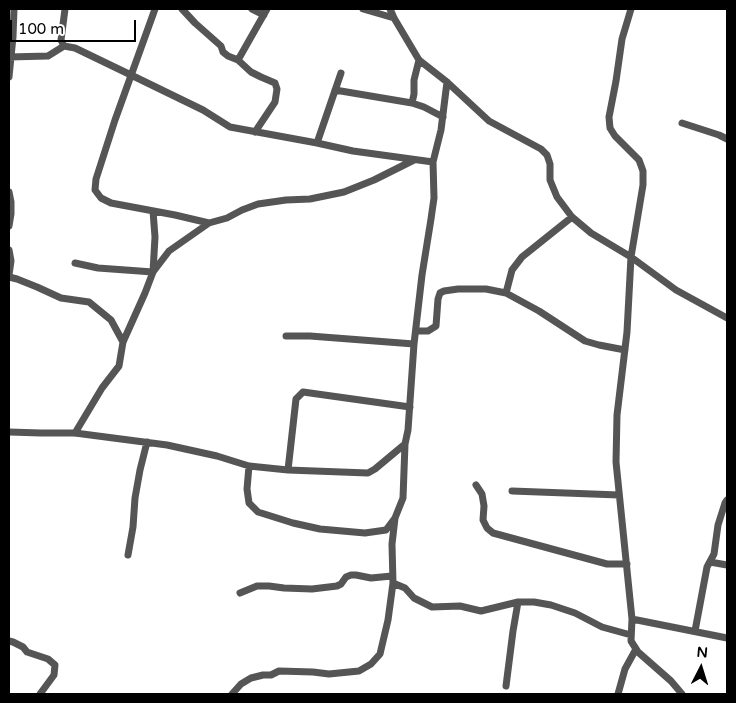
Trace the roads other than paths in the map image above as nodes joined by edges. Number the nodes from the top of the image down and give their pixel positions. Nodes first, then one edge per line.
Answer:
1 (14, 9) edge
2 (65, 9) edge
3 (154, 9) edge
4 (182, 9) edge
5 (252, 9) edge
6 (363, 9) edge
7 (390, 9) edge
8 (632, 9) edge
9 (265, 12) edge
10 (394, 18) junction
11 (64, 46) junction
12 (10, 57) edge
13 (238, 60) junction
14 (419, 60) junction
15 (341, 73) dead end
16 (132, 75) junction
17 (9, 77) edge
18 (447, 82) junction
19 (335, 90) junction
20 (412, 103) junction
21 (443, 117) junction
22 (682, 123) dead end
23 (256, 132) junction
24 (727, 141) edge
25 (317, 143) junction
26 (414, 160) junction
27 (433, 162) junction
28 (9, 192) edge
29 (153, 211) junction
30 (572, 217) junction
31 (209, 223) junction
32 (9, 226) edge
33 (9, 250) edge
34 (631, 258) junction
35 (75, 263) dead end
36 (153, 272) junction
37 (9, 276) edge
38 (506, 293) junction
39 (727, 318) edge
40 (416, 330) junction
41 (286, 336) dead end
42 (123, 342) junction
43 (414, 344) junction
44 (625, 350) junction
45 (410, 407) junction
46 (9, 432) edge
47 (75, 433) junction
48 (148, 442) junction
49 (405, 444) junction
50 (249, 466) junction
51 (288, 470) junction
52 (476, 485) dead end
53 (512, 491) dead end
54 (619, 495) junction
55 (727, 500) edge
56 (395, 518) junction
57 (128, 554) dead end
58 (710, 562) junction
59 (627, 564) junction
60 (727, 565) edge
61 (393, 580) junction
62 (240, 593) dead end
63 (518, 602) junction
64 (632, 619) junction
65 (695, 631) junction
66 (631, 635) junction
67 (727, 638) edge
68 (9, 641) edge
69 (636, 649) junction
70 (506, 686) dead end
71 (40, 694) edge
72 (232, 694) edge
73 (618, 694) edge
74 (682, 694) edge

1 - 12 street
2 - 11 street
3 - 16 street
4 - 13 street
5 - 9 street
6 - 10 street
7 - 10 street
8 - 34 street
9 - 13 street
10 - 14 street
11 - 12 street
11 - 16 street
12 - 17 street
13 - 23 street
14 - 18 street
14 - 20 street
15 - 19 street
16 - 23 street
16 - 29 street
18 - 21 street
18 - 30 street
19 - 20 street
19 - 25 street
20 - 21 street
21 - 27 street
22 - 24 street
23 - 25 street
25 - 26 street
26 - 27 street
26 - 31 street
27 - 40 street
28 - 32 street
29 - 31 street
29 - 36 street
30 - 34 street
30 - 38 street
31 - 36 street
33 - 37 street
34 - 39 street
34 - 44 street
35 - 36 street
36 - 42 street
37 - 42 street
38 - 40 street
38 - 44 street
40 - 43 street
41 - 43 street
42 - 47 street
43 - 45 street
44 - 54 street
45 - 49 street
45 - 51 street
46 - 47 street
47 - 48 street
48 - 50 street
48 - 57 street
49 - 51 street
49 - 56 street
50 - 51 street
50 - 56 street
52 - 59 street
53 - 54 street
54 - 59 street
55 - 58 street
56 - 61 street
58 - 60 street
58 - 65 street
59 - 64 street
61 - 62 street
61 - 63 street
61 - 72 street
63 - 66 street
63 - 70 street
64 - 65 street
64 - 66 street
65 - 67 street
66 - 69 street
68 - 71 street
69 - 73 street
69 - 74 street

